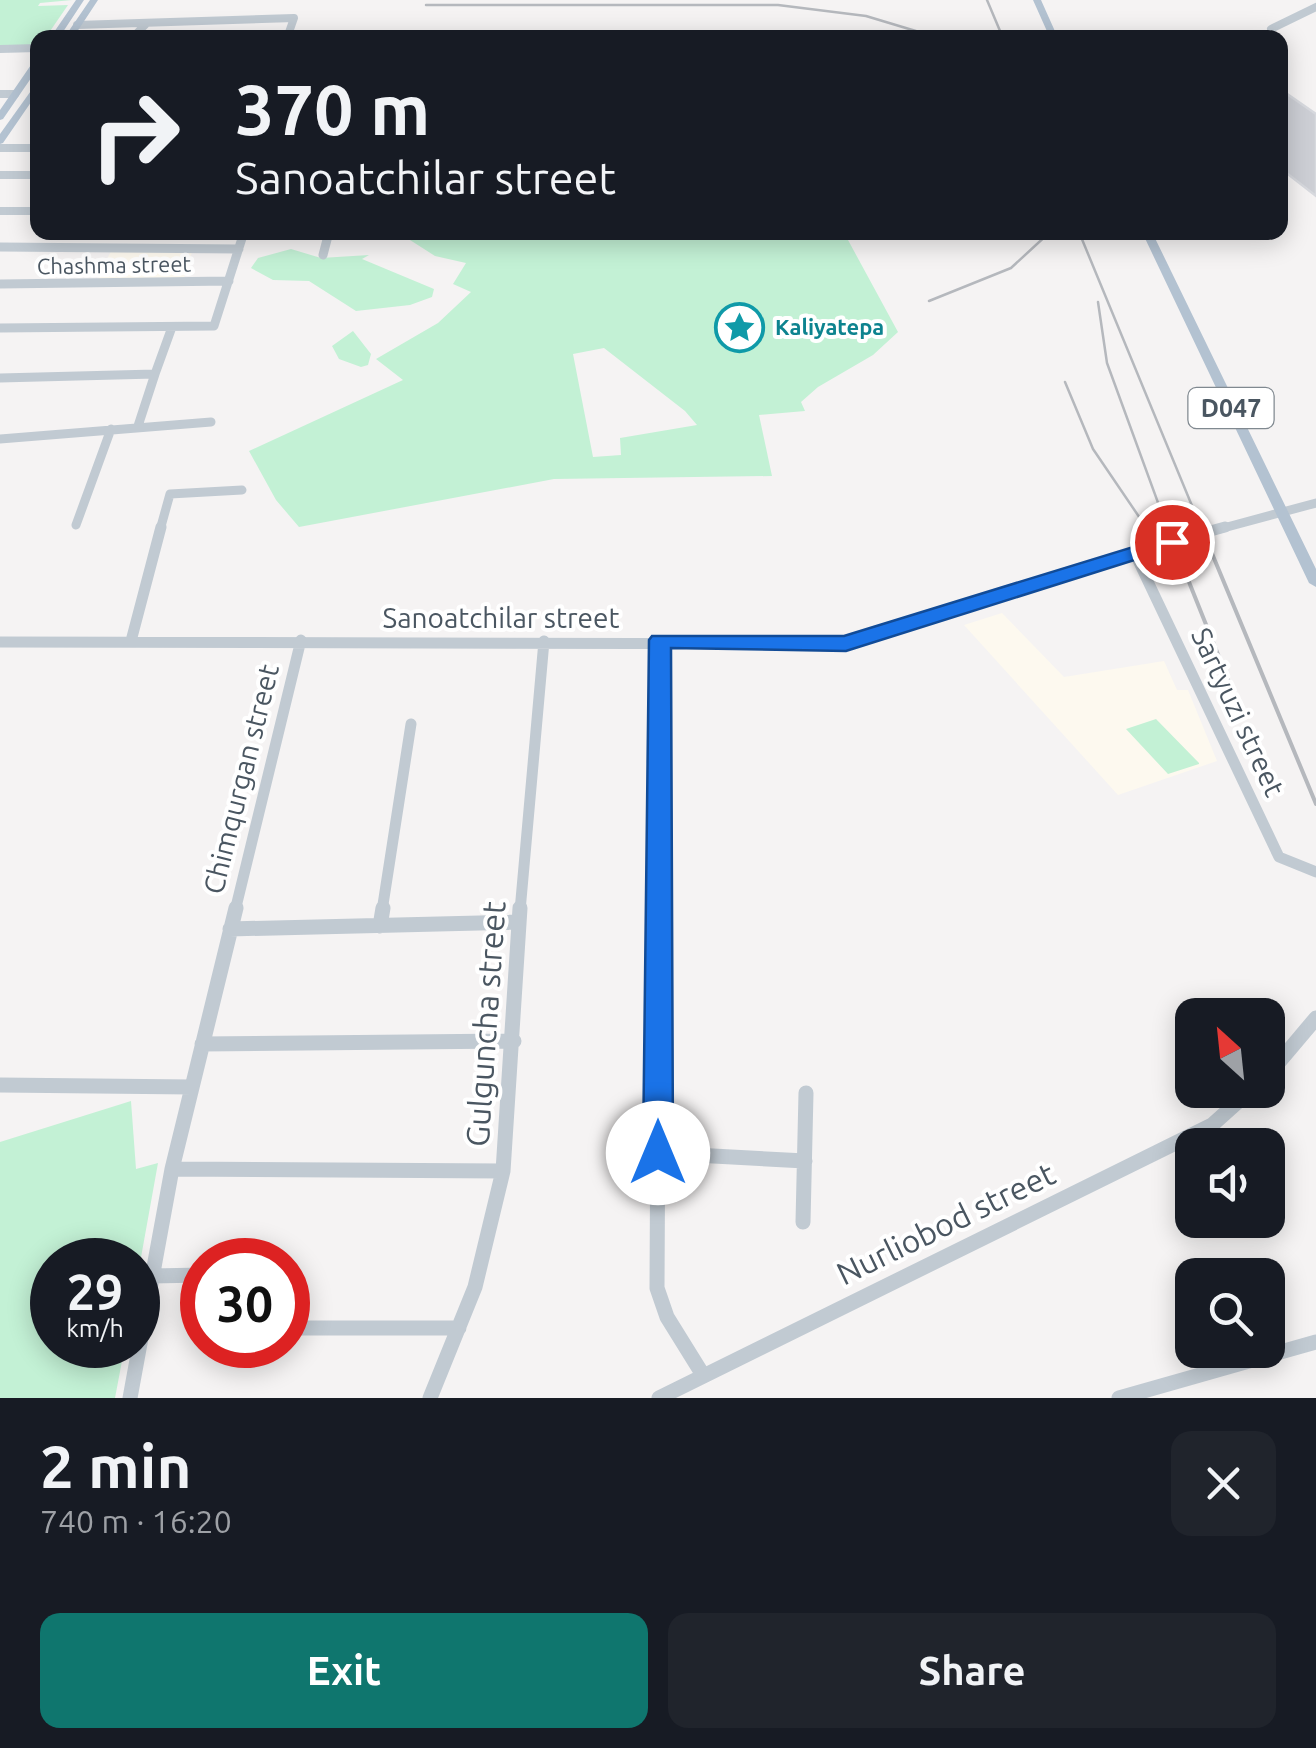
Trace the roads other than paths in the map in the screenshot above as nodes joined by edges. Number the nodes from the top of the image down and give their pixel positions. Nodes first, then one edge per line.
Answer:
1 (80, 0) edge
2 (94, 0) edge
3 (1037, 0) edge
4 (1316, 7) edge
5 (1300, 15) junction
6 (1316, 20) edge
7 (147, 23) junction
8 (76, 25) junction
9 (59, 30) edge
10 (73, 30) edge
11 (140, 30) edge
12 (290, 30) edge
13 (1050, 30) edge
14 (1270, 30) dead end
15 (30, 48) edge
16 (0, 49) edge
17 (30, 72) edge
18 (0, 94) edge
19 (15, 94) junction
20 (30, 97) edge
21 (0, 117) edge
22 (0, 144) edge
23 (30, 147) edge
24 (0, 175) edge
25 (30, 175) edge
26 (0, 211) edge
27 (30, 211) edge
28 (242, 240) edge
29 (326, 240) edge
30 (1151, 240) edge
31 (0, 247) edge
32 (239, 248) junction
33 (323, 254) dead end
34 (229, 281) junction
35 (0, 284) edge
36 (172, 327) junction
37 (0, 328) edge
38 (155, 374) junction
39 (0, 378) edge
40 (211, 422) dead end
41 (138, 426) junction
42 (111, 429) junction
43 (0, 439) edge
44 (242, 490) dead end
45 (1316, 503) edge
46 (1281, 511) junction
47 (76, 525) dead end
48 (1134, 552) junction
49 (1316, 583) edge
50 (301, 640) junction
51 (660, 640) junction
52 (131, 641) junction
53 (0, 642) edge
54 (544, 642) junction
55 (411, 724) dead end
56 (1316, 872) edge
57 (519, 922) junction
58 (380, 926) junction
59 (230, 929) junction
60 (1316, 1018) edge
61 (514, 1040) junction
62 (202, 1044) junction
63 (1285, 1055) edge
64 (0, 1085) edge
65 (192, 1087) junction
66 (806, 1093) dead end
67 (1231, 1108) edge
68 (658, 1153) junction
69 (804, 1162) junction
70 (172, 1169) junction
71 (503, 1171) junction
72 (803, 1222) dead end
73 (159, 1238) edge
74 (310, 1328) edge
75 (459, 1328) junction
76 (1316, 1342) edge
77 (135, 1368) edge
78 (703, 1375) junction
79 (130, 1398) edge
80 (430, 1398) edge
81 (658, 1398) edge
82 (1119, 1398) edge

1 - 9 main road
2 - 8 main road
3 - 13 main road
4 - 5 street
5 - 6 street
5 - 14 street
7 - 8 street
7 - 11 street
7 - 12 street
8 - 10 main road
15 - 16 street
17 - 19 main road
18 - 19 street
19 - 21 main road
20 - 22 main road
22 - 23 street
24 - 25 street
26 - 27 street
28 - 32 street
29 - 33 street
30 - 46 main road, D047
31 - 32 street, Chashma street
32 - 34 street
34 - 35 street, Chashma street
34 - 36 street
36 - 37 street
36 - 38 street
38 - 39 street
38 - 41 street
40 - 41 street
41 - 42 street
42 - 43 street
42 - 47 street
44 - 52 street
45 - 46 street, Sanoatchilar street
46 - 48 street, Sanoatchilar street
46 - 49 main road, D047
48 - 51 street, Sanoatchilar street
48 - 56 street, Sartyuzi street
50 - 52 street, Sanoatchilar street
50 - 54 street, Sanoatchilar street
50 - 59 street, Chimqurgan street
51 - 54 street, Sanoatchilar street
51 - 68 street
52 - 53 street, Sanoatchilar street
54 - 57 street, Gulguncha street
55 - 58 street
57 - 58 street, Chimqurgan street
57 - 61 street, Gulguncha street
58 - 59 street, Chimqurgan street
59 - 62 street, Chimqurgan street
60 - 63 street
61 - 62 street
61 - 71 street, Gulguncha street
62 - 65 street, Chimqurgan street
64 - 65 street
65 - 70 street, Chimqurgan street
66 - 69 street
67 - 78 street, Nurliobod street
68 - 69 street
68 - 78 street
69 - 72 street
70 - 71 street
70 - 73 street, Chimqurgan street
71 - 75 street, Gulguncha street
74 - 75 street
75 - 80 street, Gulguncha street
76 - 82 street
77 - 79 street, Chimqurgan street
78 - 81 street, Nurliobod street

